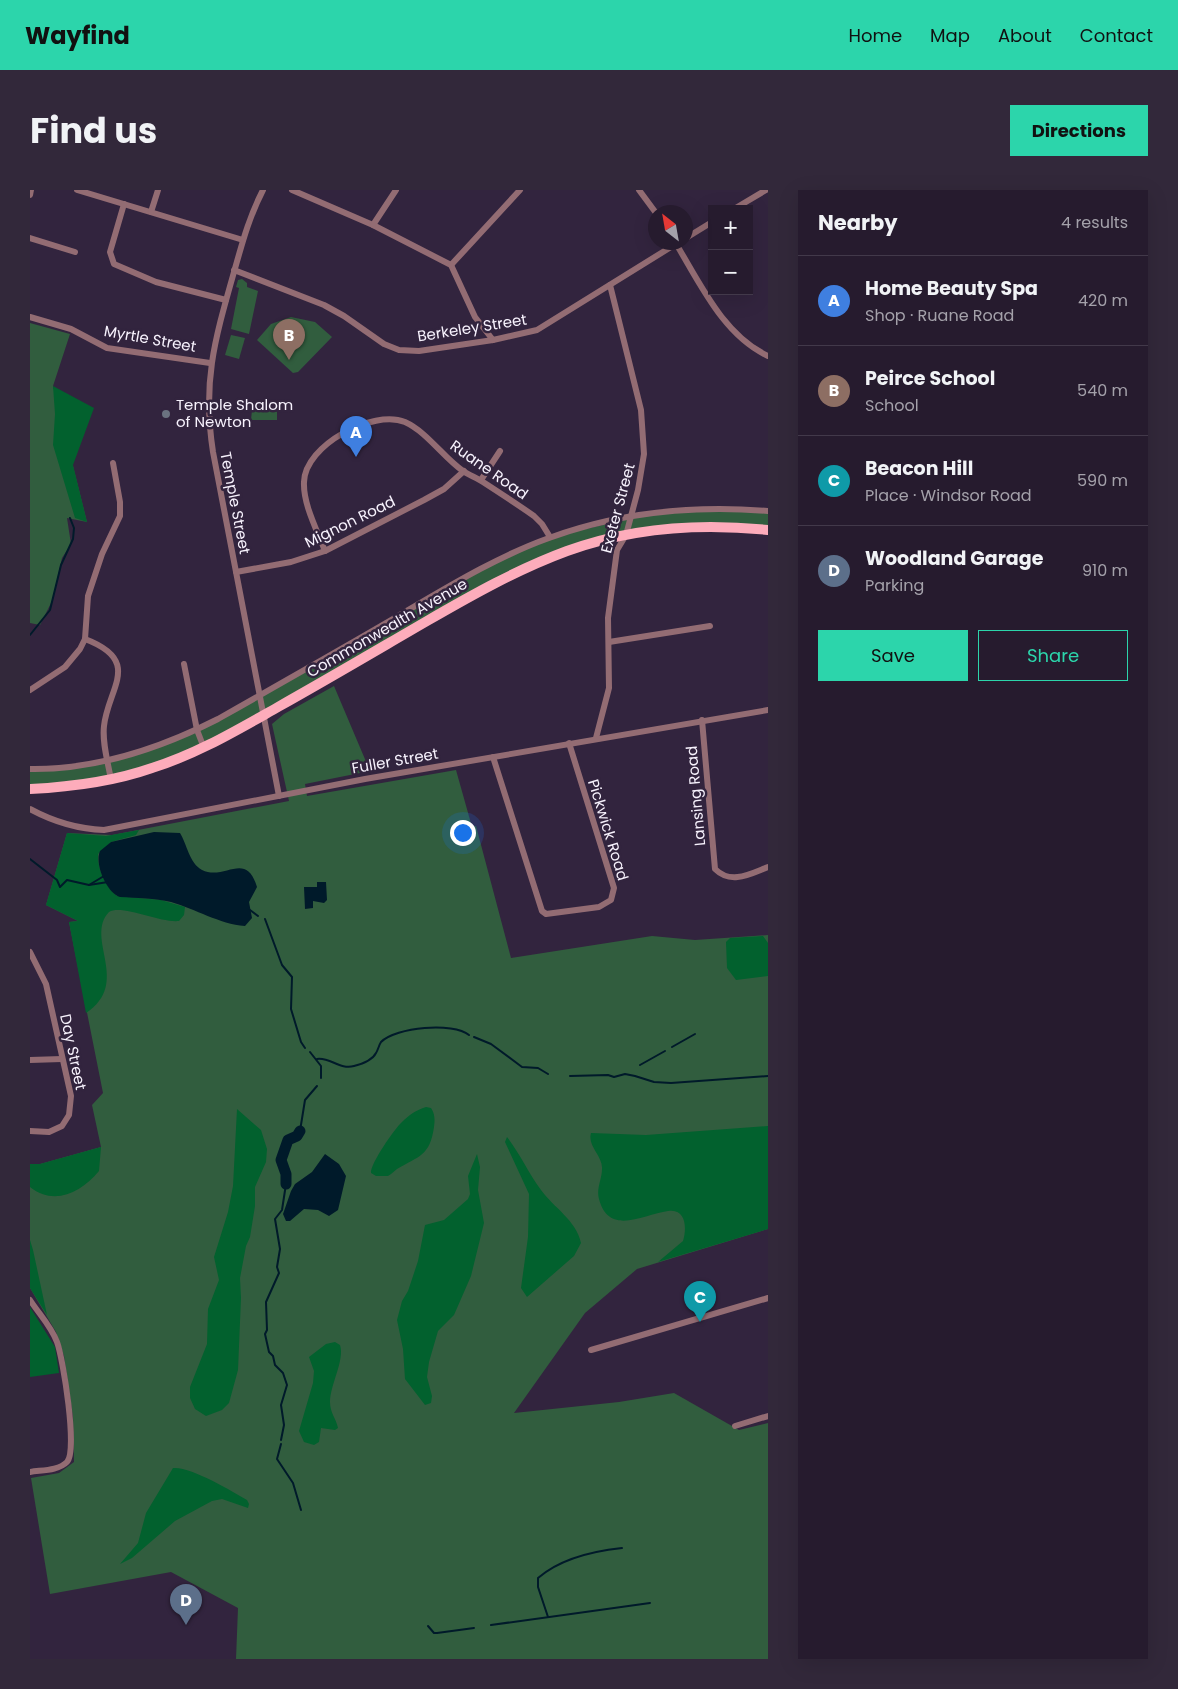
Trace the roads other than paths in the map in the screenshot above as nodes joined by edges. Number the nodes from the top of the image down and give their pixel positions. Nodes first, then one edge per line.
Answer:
1 (31, 190) edge
2 (76, 190) edge
3 (158, 190) edge
4 (264, 190) edge
5 (292, 190) edge
6 (396, 190) edge
7 (520, 190) edge
8 (639, 190) edge
9 (766, 190) edge
10 (30, 195) edge
11 (124, 204) junction
12 (650, 205) edge
13 (741, 205) edge
14 (151, 212) junction
15 (708, 224) edge
16 (373, 225) junction
17 (693, 234) edge
18 (30, 238) edge
19 (243, 240) junction
20 (666, 250) edge
21 (681, 250) edge
22 (75, 252) dead end
23 (451, 265) junction
24 (234, 270) junction
25 (610, 285) junction
26 (226, 300) junction
27 (30, 317) edge
28 (493, 340) junction
29 (768, 356) edge
30 (210, 362) junction
31 (500, 451) dead end
32 (113, 463) dead end
33 (464, 472) junction
34 (481, 480) junction
35 (768, 511) edge
36 (631, 515) junction
37 (768, 530) edge
38 (626, 535) junction
39 (550, 537) junction
40 (325, 550) junction
41 (236, 572) junction
42 (710, 626) dead end
43 (85, 639) junction
44 (609, 642) junction
45 (184, 664) dead end
46 (30, 690) edge
47 (259, 695) junction
48 (768, 710) edge
49 (263, 715) junction
50 (702, 720) junction
51 (197, 730) junction
52 (596, 738) junction
53 (569, 744) junction
54 (204, 748) junction
55 (493, 757) junction
56 (108, 761) junction
57 (30, 769) edge
58 (111, 780) junction
59 (30, 789) edge
60 (279, 796) junction
61 (30, 809) edge
62 (768, 867) edge
63 (30, 952) edge
64 (30, 965) edge
65 (38, 965) junction
66 (62, 1058) junction
67 (30, 1060) edge
68 (30, 1130) edge
69 (768, 1298) edge
70 (30, 1300) edge
71 (591, 1350) dead end
72 (768, 1417) edge
73 (735, 1426) dead end
74 (30, 1472) edge

1 - 10 street
2 - 11 street
3 - 14 street
4 - 19 street, Temple Street
5 - 16 street
6 - 16 street
7 - 23 street
8 - 12 street
9 - 13 street
11 - 14 street
11 - 26 street
14 - 19 street
15 - 17 street
16 - 23 street
18 - 22 street
19 - 24 street, Temple Street
20 - 25 street, Berkeley Street
21 - 29 street
23 - 28 street
24 - 26 street, Temple Street
24 - 28 street, Berkeley Street
25 - 28 street, Berkeley Street
25 - 36 street, Exeter Street
26 - 30 street, Temple Street
27 - 30 street, Myrtle Street
30 - 41 street, Temple Street
31 - 34 street
32 - 43 street
33 - 34 street, Ruane Road
33 - 40 street, Mignon Road
33 - 40 street, Ruane Road
34 - 39 street, Ruane Road
35 - 36 street, Commonwealth Avenue
36 - 38 street, Exeter Street
36 - 39 street, Commonwealth Avenue
37 - 38 main road, Commonwealth Avenue
38 - 44 street, Exeter Street
38 - 49 main road, Commonwealth Avenue
39 - 47 street, Commonwealth Avenue
40 - 41 street, Mignon Road
41 - 47 street, Temple Street
42 - 44 street
43 - 46 street
43 - 56 street
44 - 52 street, Exeter Street
45 - 51 street
47 - 49 street, Temple Street
47 - 51 street, Commonwealth Avenue
48 - 50 street, Fuller Street
49 - 54 main road, Commonwealth Avenue
49 - 60 street, Temple Street
50 - 52 street, Fuller Street
50 - 62 street, Lansing Road
51 - 54 street
51 - 56 street, Commonwealth Avenue
52 - 53 street, Fuller Street
53 - 55 street, Fuller Street
53 - 55 street, Pickwick Road
54 - 58 main road, Commonwealth Avenue
55 - 60 street, Fuller Street
56 - 57 street, Commonwealth Avenue
56 - 58 street
58 - 59 main road, Commonwealth Avenue
60 - 61 street, Fuller Street
63 - 65 street, Day Street
64 - 65 street
65 - 66 street, Day Street
66 - 67 street
66 - 68 street, Day Street
69 - 71 street
70 - 74 street
72 - 73 street

